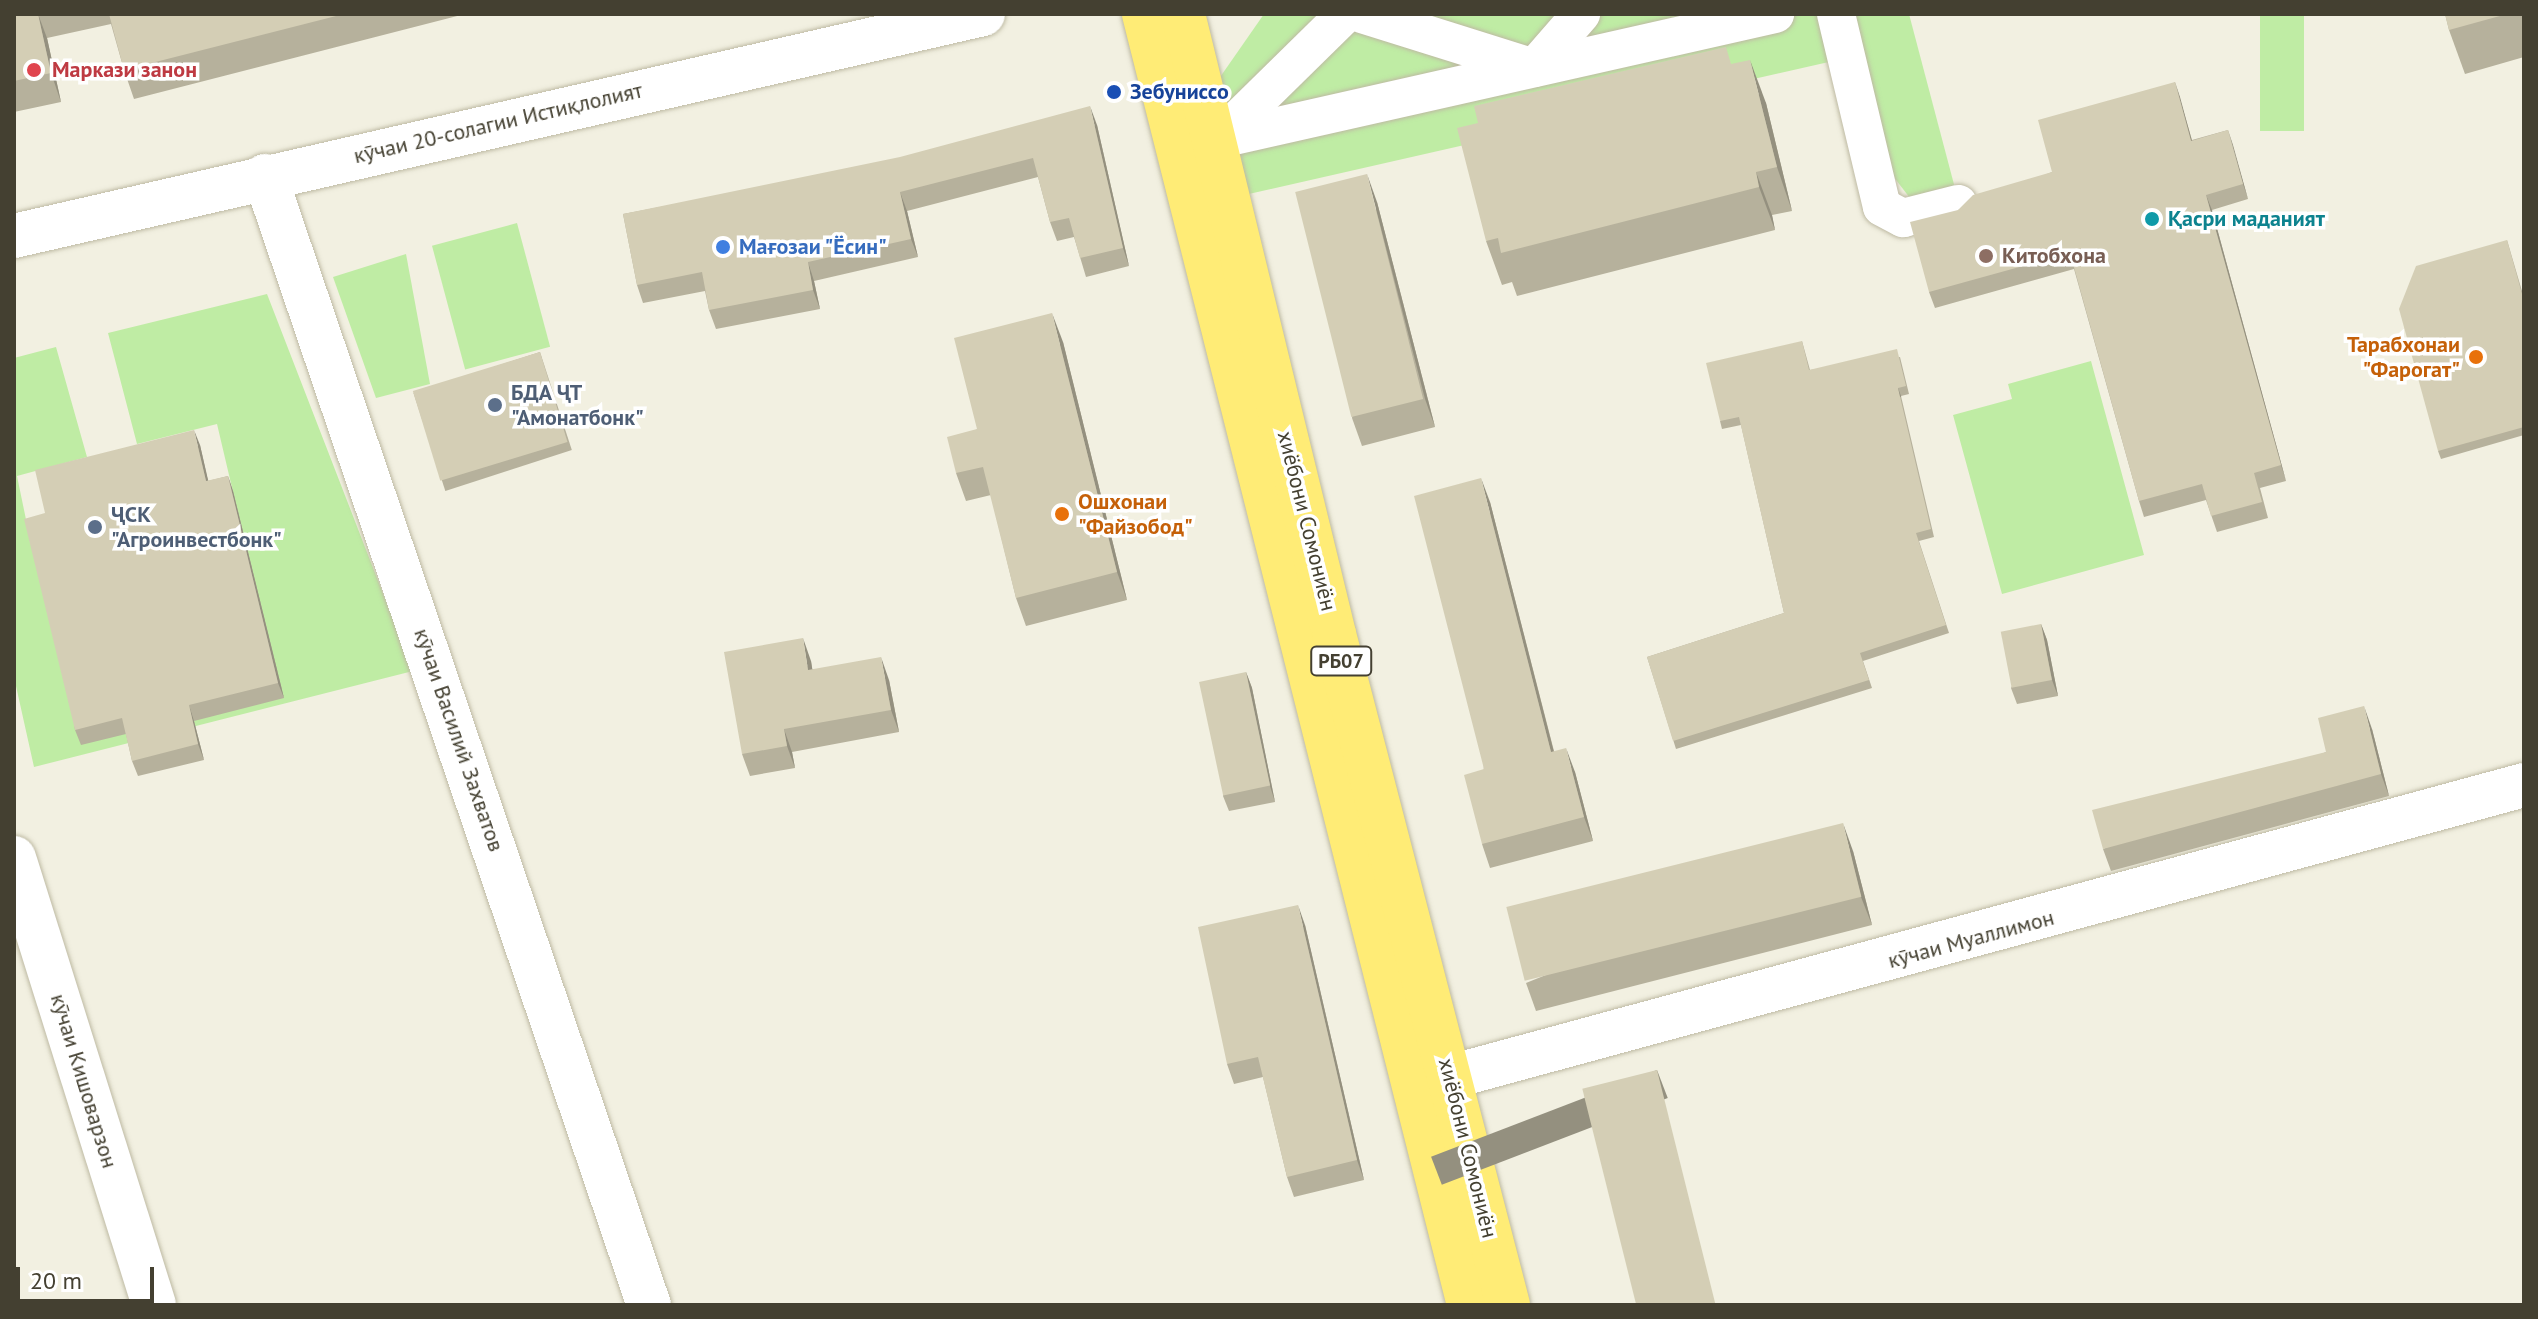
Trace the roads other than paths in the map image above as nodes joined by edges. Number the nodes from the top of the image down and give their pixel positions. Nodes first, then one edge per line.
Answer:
1 (983, 14) edge
2 (1144, 14) edge
3 (1183, 14) edge
4 (1345, 14) edge
5 (1362, 14) edge
6 (1581, 14) edge
7 (1775, 14) edge
8 (1836, 14) edge
9 (1534, 68) junction
10 (1204, 143) junction
11 (265, 176) junction
12 (1958, 204) dead end
13 (14, 236) edge
14 (2524, 785) edge
15 (14, 858) edge
16 (1434, 1081) junction
17 (154, 1305) edge
18 (649, 1305) edge
19 (1469, 1305) edge
20 (1508, 1305) edge

1 - 11 street, кӯчаи 20-солагии Истиқлолият
2 - 10 highway, хиёбони Сомониён / РБ07
3 - 10 highway, хиёбони Сомониён / РБ07
4 - 10 street
5 - 9 street
6 - 9 street
7 - 9 street
8 - 12 street
9 - 10 street
10 - 16 highway, хиёбони Сомониён / РБ07
11 - 13 street, кӯчаи 20-солагии Истиқлолият
11 - 18 street, кӯчаи Василий Захватов
14 - 16 street, кӯчаи Муаллимон
15 - 17 street, кӯчаи Кишоварзон
16 - 19 highway, хиёбони Сомониён / РБ07
16 - 20 highway, хиёбони Сомониён / РБ07

